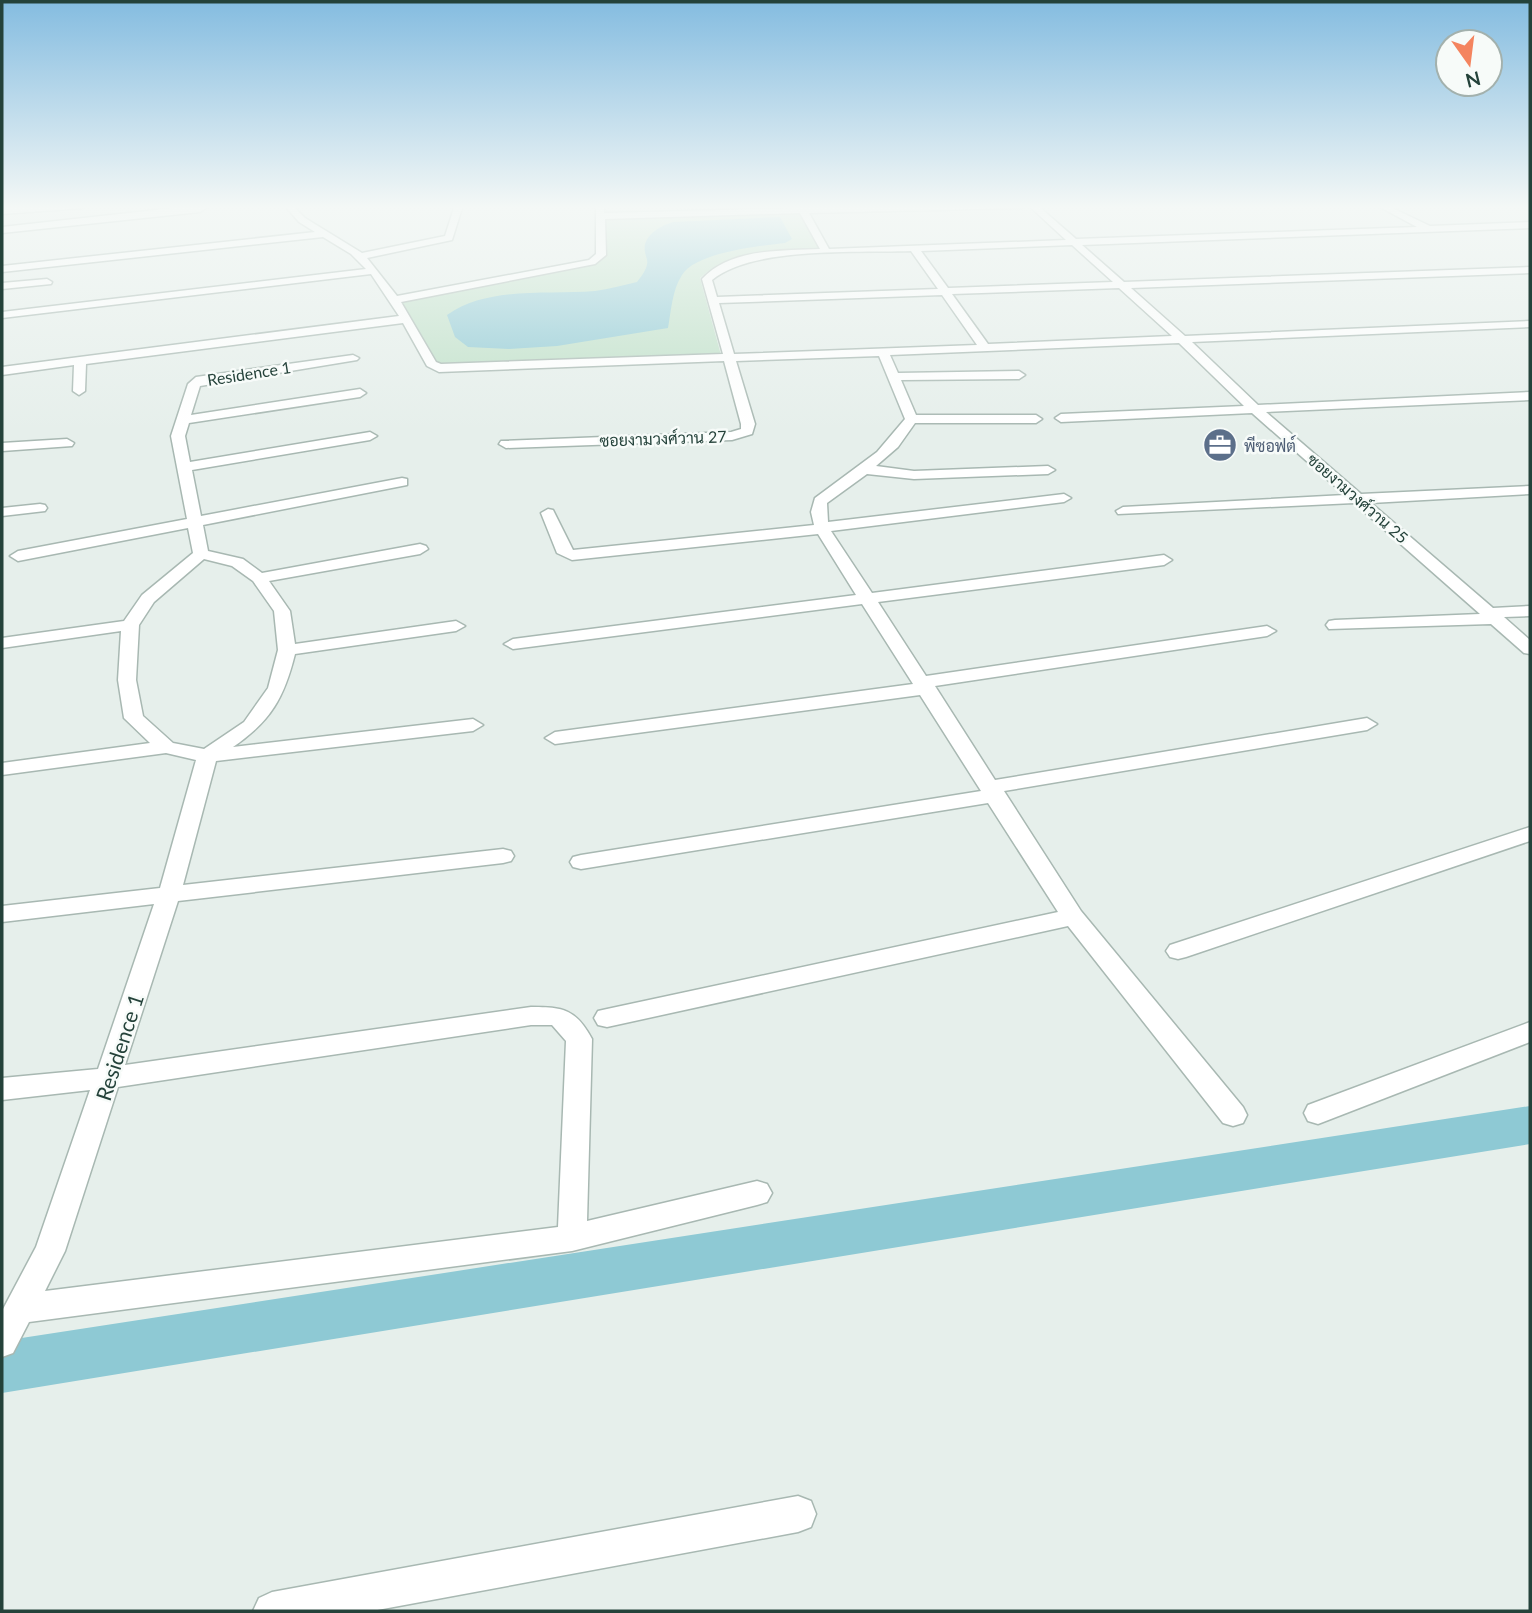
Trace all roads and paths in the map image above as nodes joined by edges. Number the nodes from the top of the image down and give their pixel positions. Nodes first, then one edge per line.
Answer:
1 (295, 280) edge
2 (380, 280) edge
3 (497, 280) edge
4 (707, 280) edge
5 (937, 280) edge
6 (1117, 280) edge
7 (1269, 280) edge
8 (47, 282) dead end
9 (2, 286) edge
10 (1124, 286) junction
11 (946, 292) junction
12 (395, 300) junction
13 (713, 300) junction
14 (2, 315) edge
15 (405, 319) junction
16 (1530, 324) edge
17 (1505, 325) junction
18 (1182, 339) junction
19 (1530, 339) edge
20 (985, 348) junction
21 (884, 352) junction
22 (353, 358) dead end
23 (727, 358) junction
24 (80, 361) junction
25 (2, 371) edge
26 (1019, 375) dead end
27 (894, 377) junction
28 (79, 391) dead end
29 (360, 393) dead end
30 (1530, 396) edge
31 (1257, 411) junction
32 (1061, 418) dead end
33 (911, 419) junction
34 (1036, 419) dead end
35 (182, 420) junction
36 (370, 436) dead end
37 (67, 443) dead end
38 (506, 444) dead end
39 (2, 447) edge
40 (184, 467) junction
41 (863, 469) junction
42 (1048, 470) dead end
43 (401, 482) dead end
44 (1530, 490) edge
45 (1065, 498) dead end
46 (1360, 498) junction
47 (40, 508) dead end
48 (1123, 511) dead end
49 (2, 512) edge
50 (548, 513) dead end
51 (195, 522) junction
52 (822, 528) junction
53 (420, 549) dead end
54 (201, 554) junction
55 (18, 556) dead end
56 (1164, 560) dead end
57 (259, 578) junction
58 (867, 599) junction
59 (1530, 611) edge
60 (1492, 616) junction
61 (130, 625) junction
62 (1335, 625) dead end
63 (456, 626) dead end
64 (1267, 631) dead end
65 (2, 643) edge
66 (513, 644) dead end
67 (1530, 649) edge
68 (288, 650) junction
69 (925, 685) junction
70 (1367, 724) dead end
71 (473, 725) dead end
72 (555, 738) dead end
73 (166, 747) junction
74 (207, 756) junction
75 (2, 769) edge
76 (993, 791) junction
77 (1530, 834) edge
78 (503, 856) dead end
79 (581, 862) dead end
80 (169, 895) junction
81 (2, 914) edge
82 (1073, 917) junction
83 (1178, 951) dead end
84 (607, 1018) dead end
85 (1530, 1032) edge
86 (109, 1078) junction
87 (2, 1088) edge
88 (1318, 1114) dead end
89 (1233, 1115) dead end
90 (757, 1193) dead end
91 (572, 1238) junction
92 (11, 1326) edge
93 (798, 1514) dead end
94 (272, 1611) edge

1 - 14 street
2 - 12 street
3 - 12 street
4 - 13 street, ซอยงามวงศ์วาน 27
5 - 11 street
6 - 10 street, ซอยงามวงศ์วาน 25
7 - 10 street
8 - 9 street
10 - 11 street
10 - 18 street, ซอยงามวงศ์วาน 25
11 - 13 street
11 - 20 street
12 - 15 street
13 - 23 street, ซอยงามวงศ์วาน 27
15 - 23 street
15 - 24 street
16 - 17 street
17 - 18 street
17 - 19 street
18 - 20 street
18 - 31 street, ซอยงามวงศ์วาน 25
20 - 21 street
21 - 23 street
21 - 27 street
22 - 35 street, Residence 1
23 - 38 street, ซอยงามวงศ์วาน 27
24 - 25 street
24 - 28 street
26 - 27 street
27 - 33 street
29 - 35 street
30 - 31 street
31 - 32 street
31 - 46 street, ซอยงามวงศ์วาน 25
33 - 34 street
33 - 41 street
35 - 40 street, Residence 1
36 - 40 street
37 - 39 street
40 - 51 street, Residence 1
41 - 42 street
41 - 52 street
43 - 51 street
44 - 46 street
45 - 52 street
46 - 48 street
46 - 60 street, ซอยงามวงศ์วาน 25
47 - 49 street
50 - 52 street
51 - 54 street, Residence 1
51 - 55 street
52 - 58 street
53 - 57 street
54 - 57 street
54 - 61 street
56 - 58 street
57 - 68 street
58 - 66 street
58 - 69 street
59 - 60 street
60 - 62 street
60 - 67 street, ซอยงามวงศ์วาน 25
61 - 65 street
61 - 73 street
63 - 68 street
64 - 69 street
68 - 74 street
69 - 72 street
69 - 76 street
70 - 76 street
71 - 74 street
73 - 74 street
73 - 75 street
74 - 80 street, Residence 1
76 - 79 street
76 - 82 street
77 - 83 street
78 - 80 street
80 - 81 street
80 - 86 street, Residence 1
82 - 84 street
82 - 89 street
85 - 88 street
86 - 87 street
86 - 91 street
86 - 92 street, Residence 1
90 - 91 street
91 - 92 street
93 - 94 street

